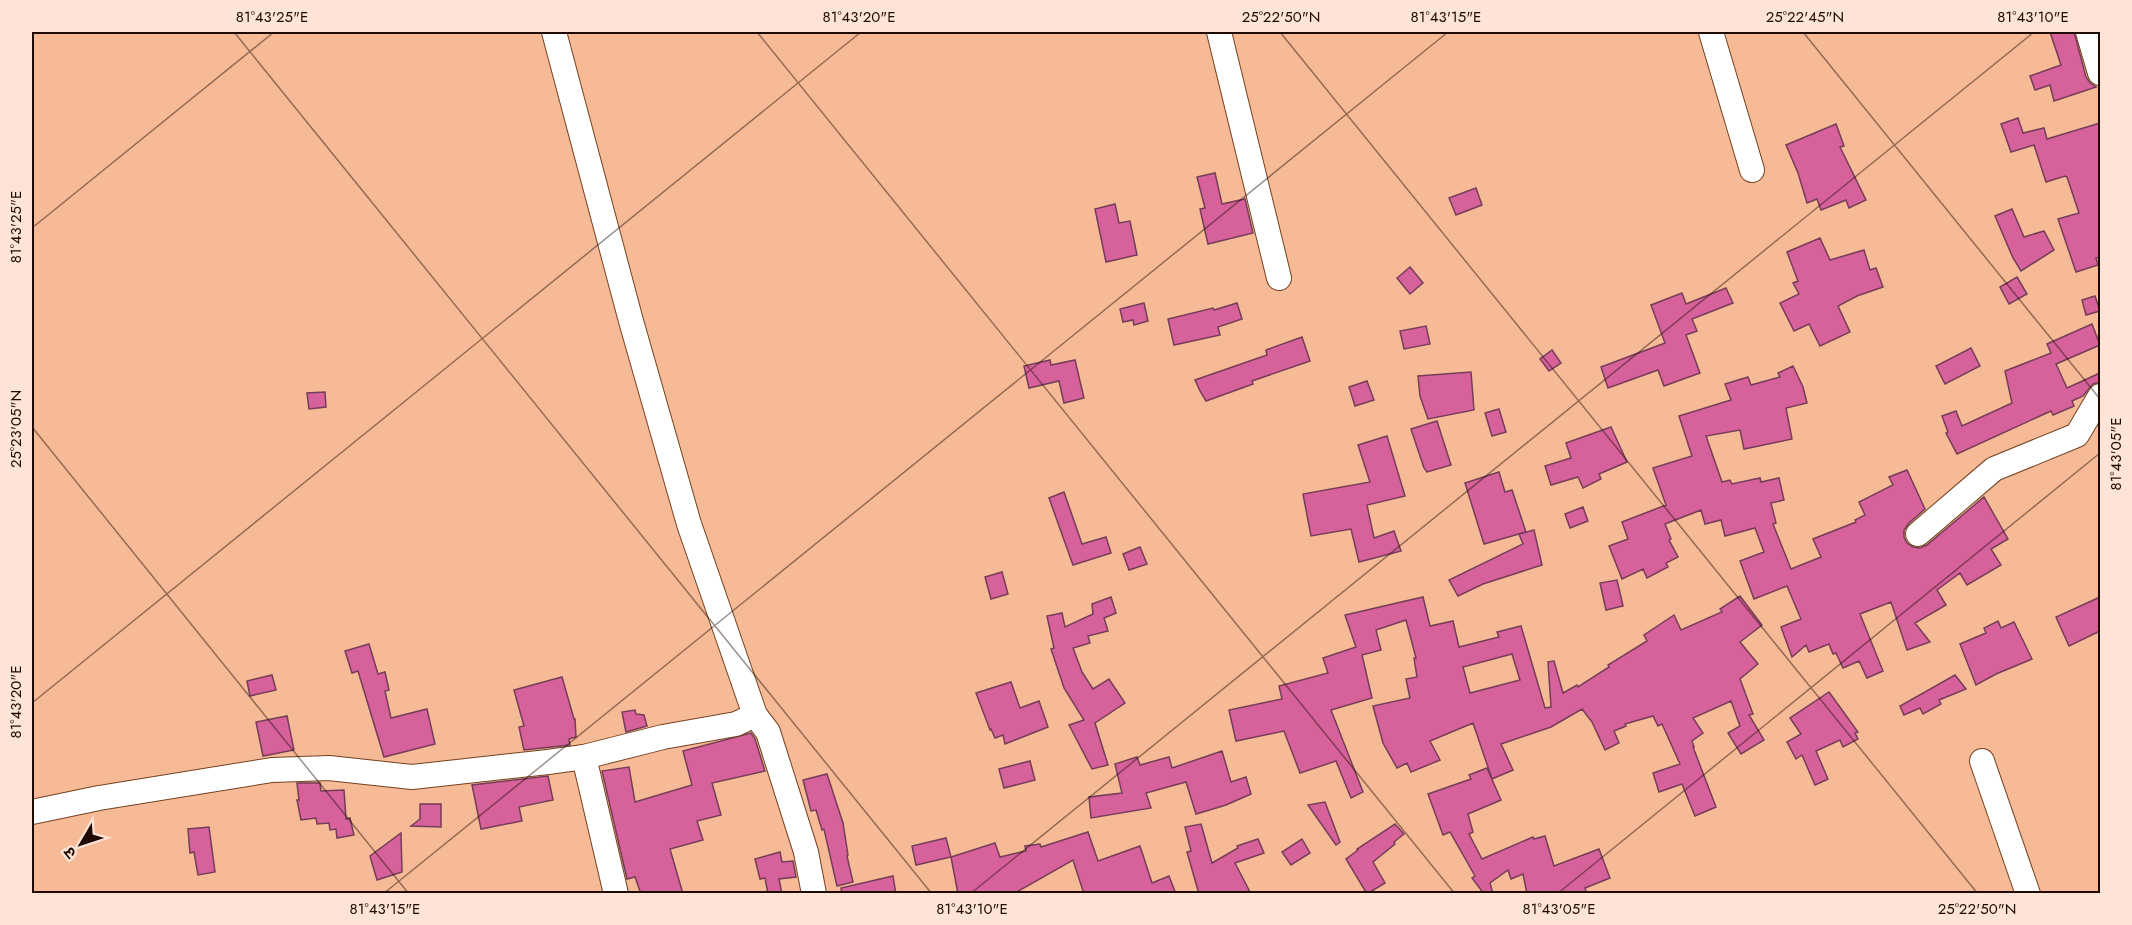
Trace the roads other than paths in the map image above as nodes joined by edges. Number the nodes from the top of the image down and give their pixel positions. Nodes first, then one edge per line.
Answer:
1 (554, 32) edge
2 (1219, 32) edge
3 (1711, 32) edge
4 (2088, 32) edge
5 (2100, 73) edge
6 (1752, 170) dead end
7 (1279, 278) dead end
8 (2100, 396) edge
9 (1918, 534) dead end
10 (755, 715) junction
11 (584, 757) junction
12 (1982, 761) dead end
13 (32, 812) edge
14 (616, 894) edge
15 (814, 894) edge
16 (2028, 894) edge

1 - 10 street
2 - 7 street
3 - 6 street
4 - 5 street
8 - 9 street
10 - 11 street
10 - 15 street
11 - 13 street
11 - 14 street
12 - 16 street

